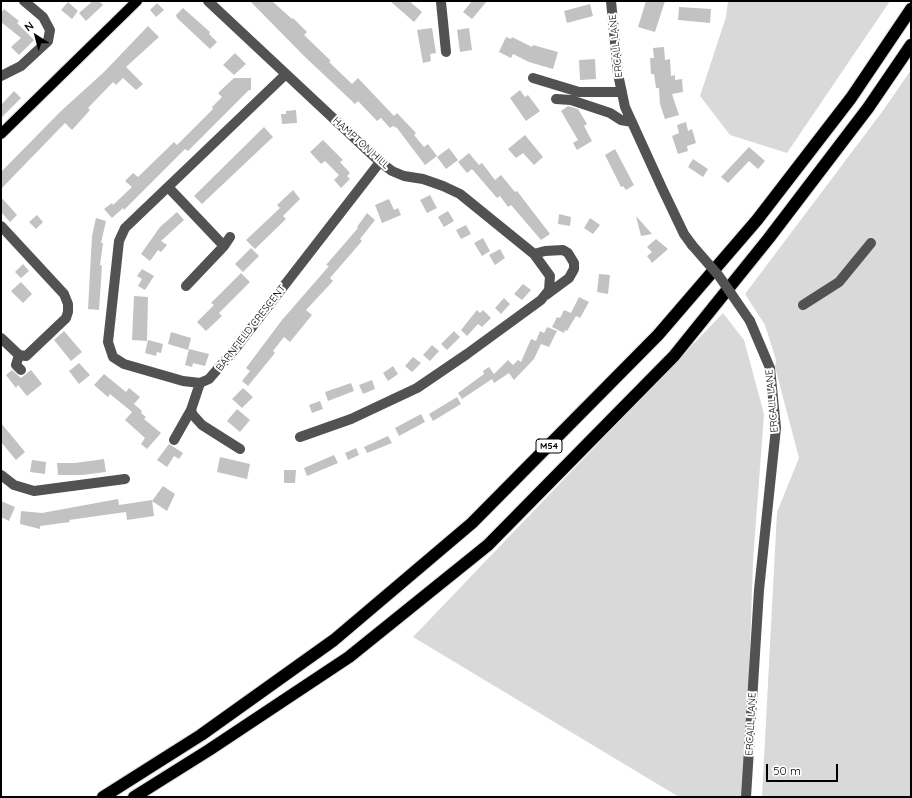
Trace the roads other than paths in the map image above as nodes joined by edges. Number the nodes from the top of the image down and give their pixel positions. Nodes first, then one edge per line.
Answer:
1 (24, 1) edge
2 (137, 1) edge
3 (208, 1) edge
4 (441, 1) edge
5 (611, 1) edge
6 (911, 9) edge
7 (911, 45) edge
8 (446, 52) dead end
9 (286, 74) junction
10 (1, 76) edge
11 (533, 78) dead end
12 (622, 92) junction
13 (556, 100) dead end
14 (632, 122) junction
15 (1, 134) edge
16 (380, 162) junction
17 (168, 187) junction
18 (1, 226) edge
19 (230, 237) dead end
20 (871, 242) dead end
21 (224, 246) junction
22 (534, 254) junction
23 (186, 286) dead end
24 (546, 295) junction
25 (803, 305) dead end
26 (1, 338) edge
27 (19, 355) junction
28 (21, 370) dead end
29 (200, 383) junction
30 (191, 410) junction
31 (300, 436) dead end
32 (174, 440) dead end
33 (240, 449) dead end
34 (1, 475) edge
35 (125, 479) dead end
36 (103, 797) edge
37 (134, 797) edge
38 (746, 797) edge

1 - 10 street
2 - 15 main road
3 - 9 street, HAMPTON HILL
4 - 8 street
5 - 12 street, ERCALL LANE
6 - 36 highway, M54
7 - 37 highway, M54
9 - 16 street, HAMPTON HILL
9 - 17 street
11 - 12 street, ERCALL LANE
12 - 14 street, ERCALL LANE
13 - 14 street
14 - 38 street, ERCALL LANE, bridge
16 - 22 street, HAMPTON HILL
16 - 29 street, BARNFIELD CRESCENT
17 - 21 street
17 - 29 street
18 - 27 street
19 - 21 street
20 - 25 street
21 - 23 street
22 - 24 street, HAMPTON HILL
22 - 24 street
24 - 31 street
26 - 27 street
27 - 28 street
29 - 30 street
30 - 32 street
30 - 33 street
34 - 35 street

